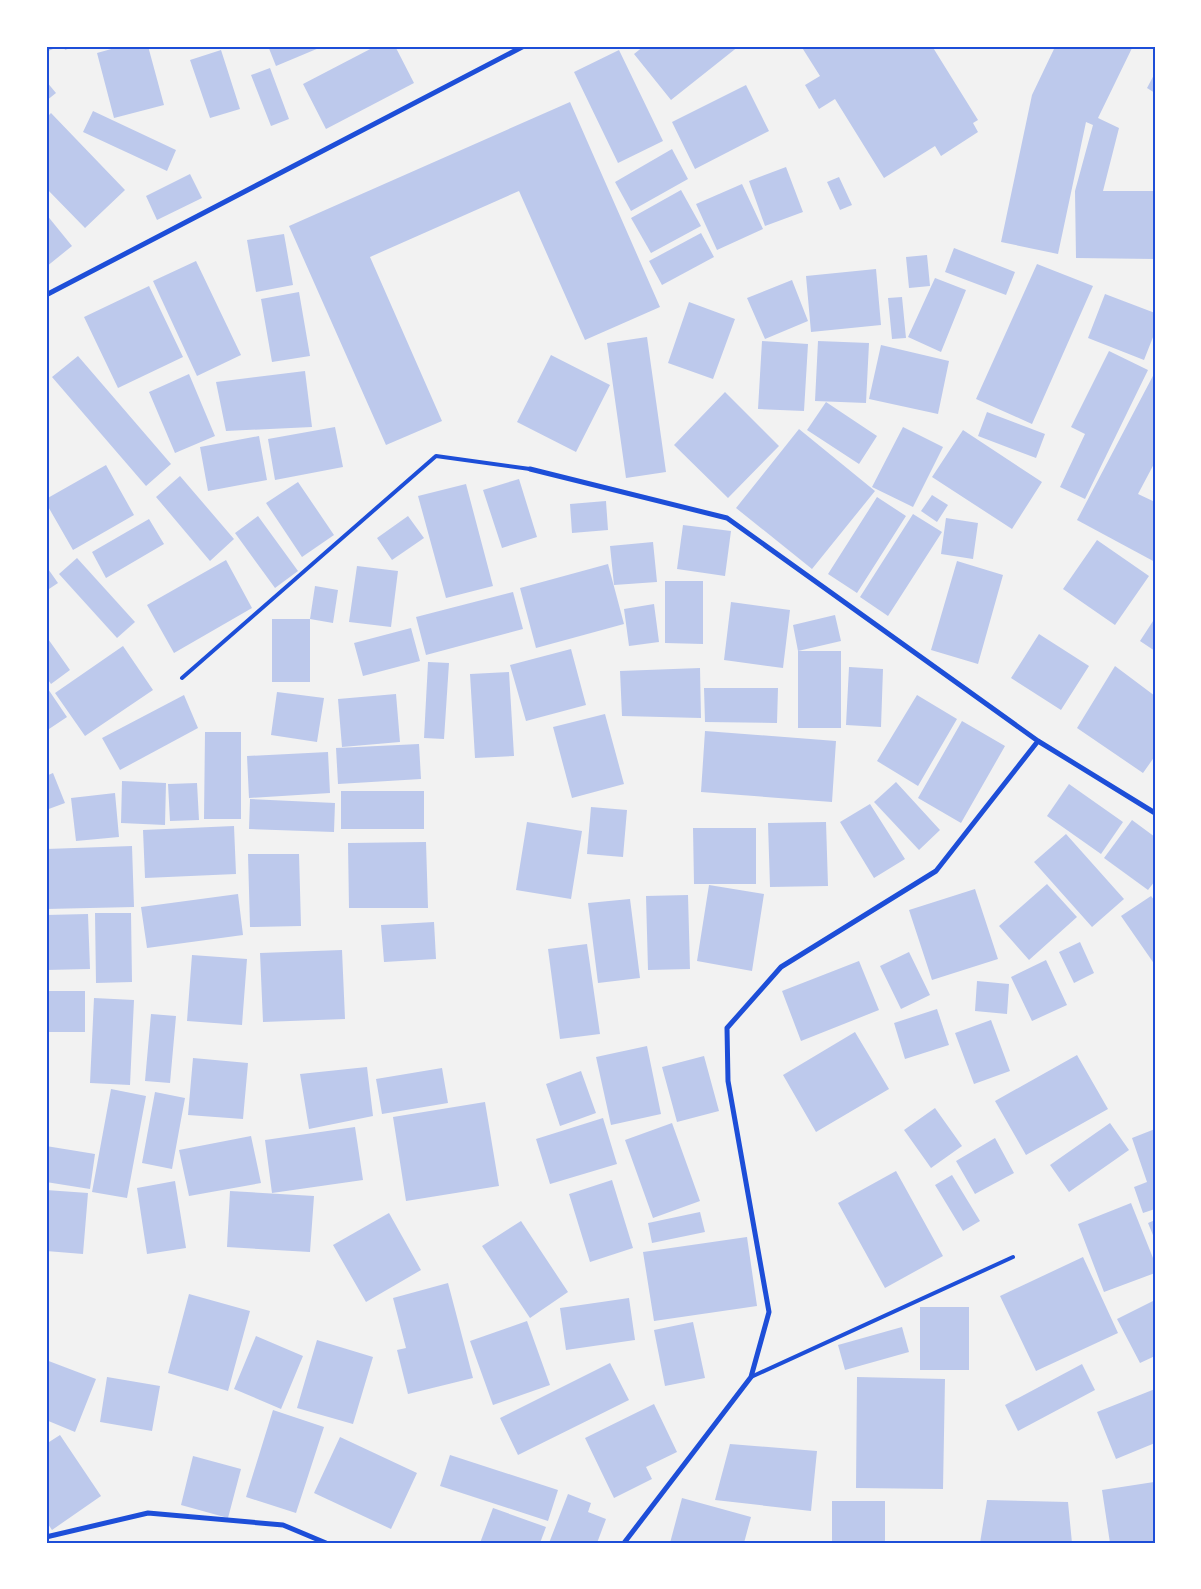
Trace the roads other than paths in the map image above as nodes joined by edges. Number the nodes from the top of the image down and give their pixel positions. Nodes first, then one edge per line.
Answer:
1 (524, 46) edge
2 (46, 294) edge
3 (530, 469) joint
4 (182, 678) dead end
5 (1038, 742) junction
6 (1155, 813) edge
7 (1013, 1257) dead end
8 (751, 1378) junction
9 (46, 1537) edge
10 (326, 1543) edge
11 (624, 1543) edge

1 - 2 street
3 - 4 lane
3 - 5 street
5 - 6 street
5 - 8 street
7 - 8 lane
8 - 11 street
9 - 10 street

